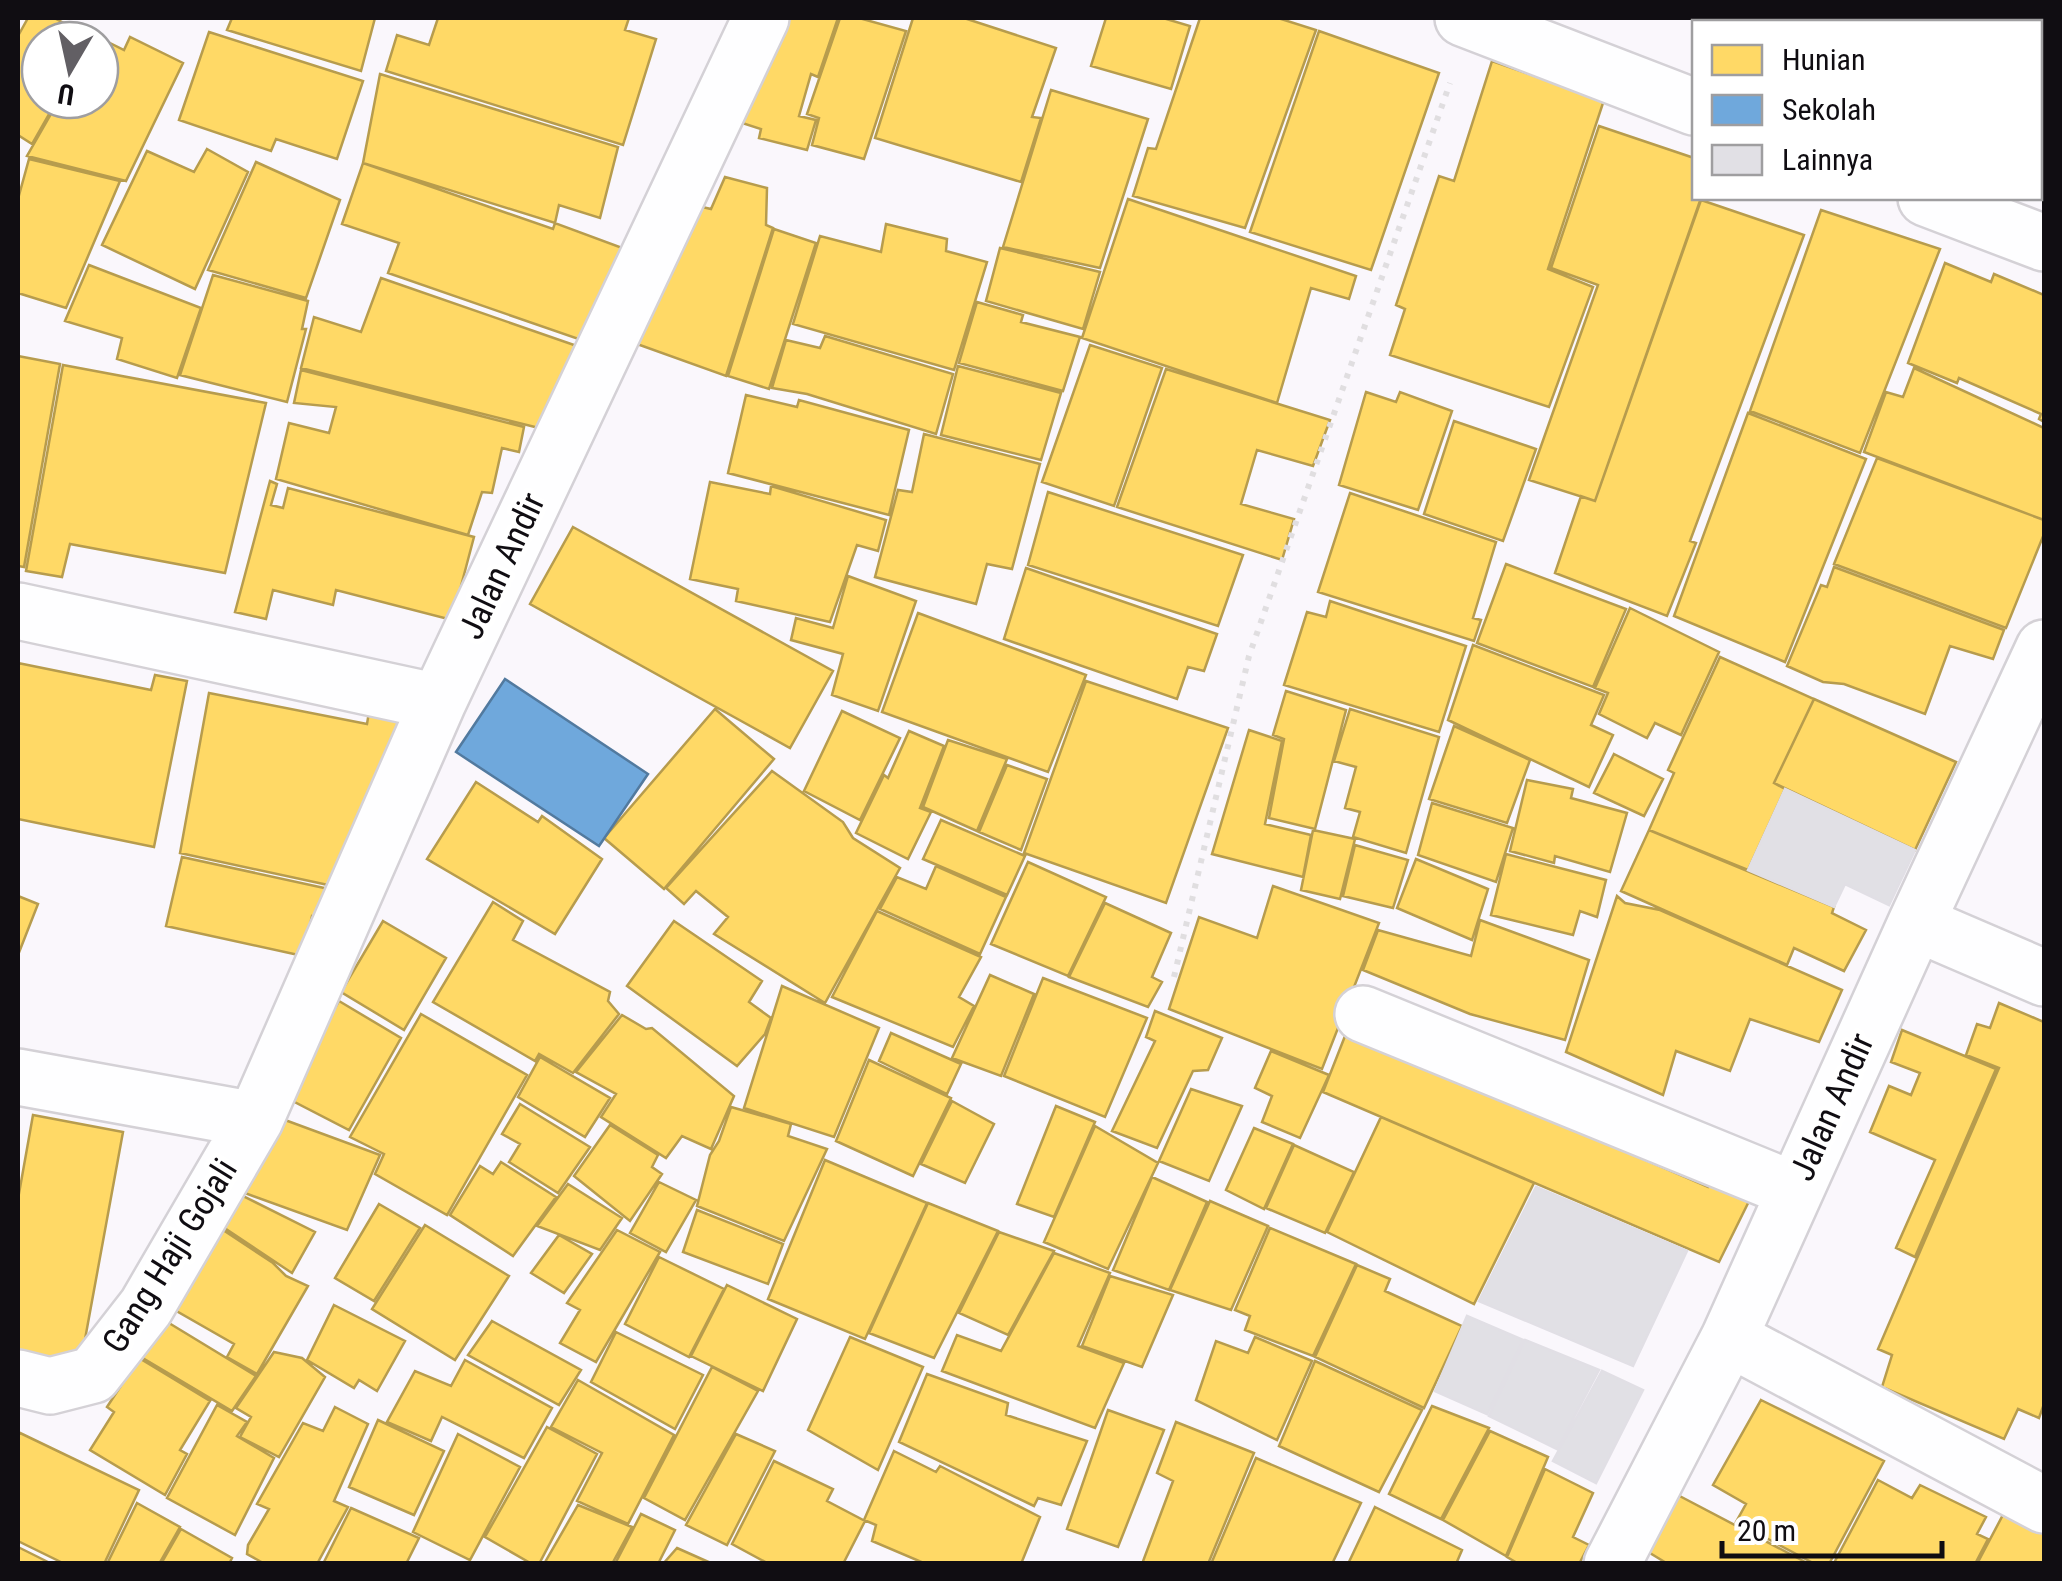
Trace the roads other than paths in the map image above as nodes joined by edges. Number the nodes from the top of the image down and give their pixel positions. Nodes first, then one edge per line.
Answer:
1 (761, 18) edge
2 (1468, 19) edge
3 (1692, 106) edge
4 (1931, 200) edge
5 (2044, 243) edge
6 (18, 611) edge
7 (2044, 648) edge
8 (438, 702) junction
9 (1916, 922) junction
10 (2044, 978) edge
11 (1363, 1014) dead end
12 (18, 1077) edge
13 (255, 1120) junction
14 (1794, 1190) junction
15 (1729, 1338) junction
16 (18, 1378) edge
17 (2044, 1505) edge
18 (1612, 1564) edge

1 - 8 street, Jalan Andir
2 - 3 street
4 - 5 street
6 - 8 street
7 - 9 street, Jalan Andir
8 - 13 street, Jalan Andir
9 - 10 street
9 - 14 street, Jalan Andir
11 - 14 street
12 - 13 street
13 - 16 street, Gang Haji Gojali
14 - 15 street, Jalan Andir
15 - 17 street
15 - 18 street, Jalan Andir

